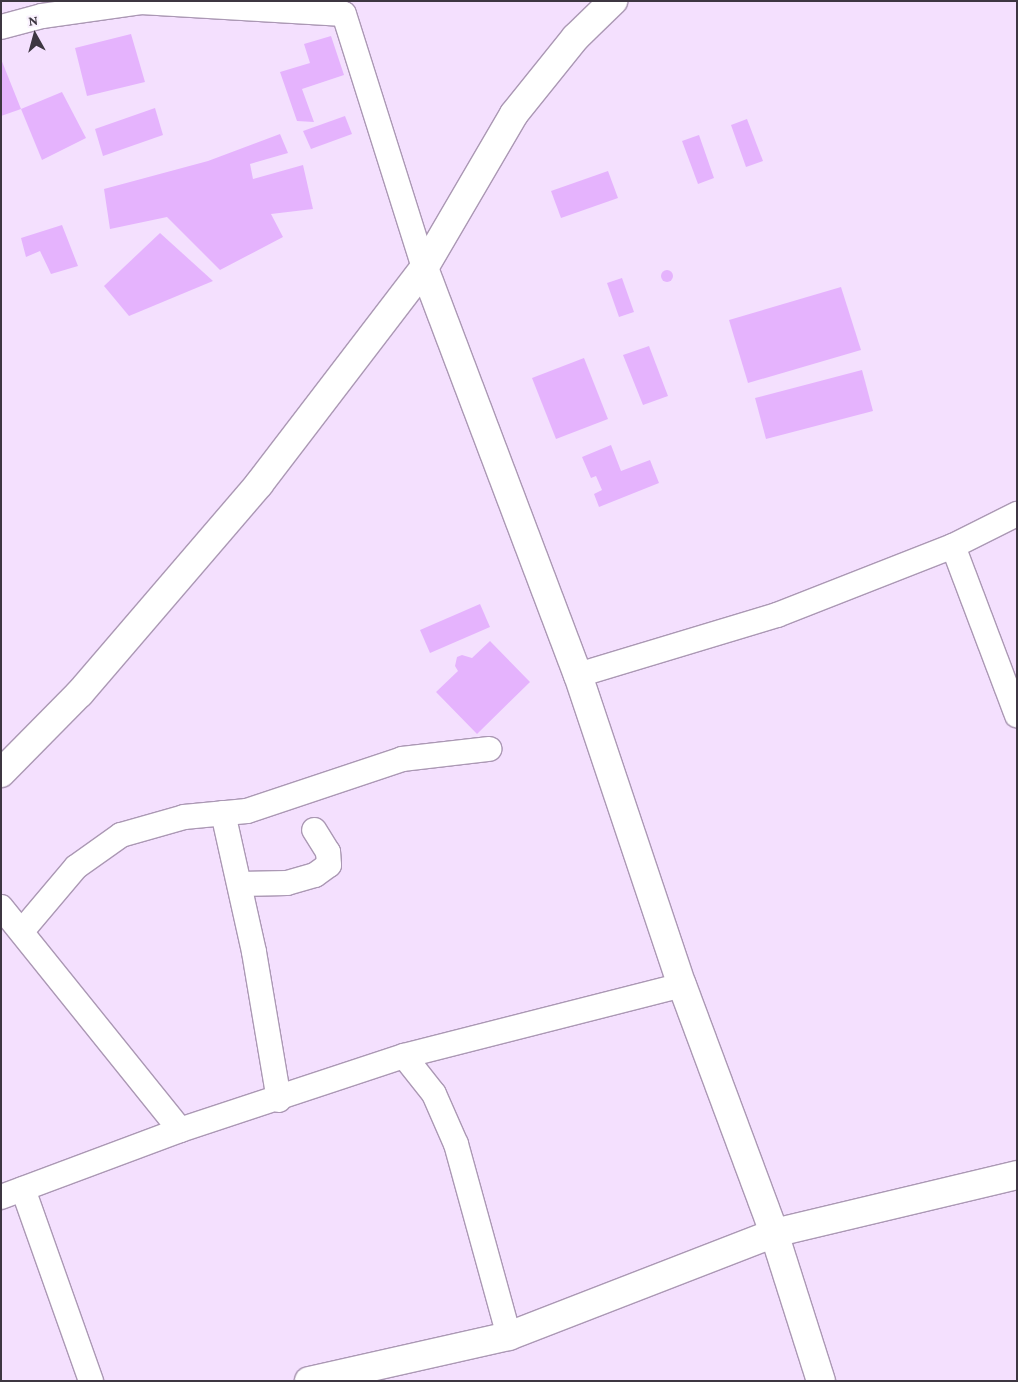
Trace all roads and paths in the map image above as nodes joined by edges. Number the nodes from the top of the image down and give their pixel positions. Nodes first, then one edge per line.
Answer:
1 (613, 1) edge
2 (349, 8) edge
3 (1, 27) edge
4 (424, 268) junction
5 (1017, 514) edge
6 (953, 546) junction
7 (578, 675) junction
8 (1017, 715) edge
9 (489, 749) dead end
10 (1, 773) edge
11 (223, 813) junction
12 (314, 830) dead end
13 (240, 884) junction
14 (1, 907) edge
15 (22, 930) junction
16 (682, 985) junction
17 (404, 1056) junction
18 (278, 1100) junction
19 (180, 1130) junction
20 (1017, 1175) edge
21 (12, 1193) edge
22 (774, 1233) junction
23 (509, 1336) junction
24 (91, 1381) edge
25 (309, 1381) edge
26 (821, 1381) edge

1 - 4 main road
2 - 3 street
2 - 4 street
4 - 7 main road
4 - 10 main road
5 - 6 street
6 - 7 street
6 - 8 street
7 - 16 main road
9 - 11 street
11 - 13 street
11 - 15 street
12 - 13 street
13 - 18 street
14 - 15 street
15 - 19 street
16 - 17 street
16 - 22 main road
17 - 18 street
17 - 23 street
18 - 19 street
19 - 21 street
20 - 22 main road
21 - 24 street
22 - 23 main road
22 - 26 main road
23 - 25 main road

